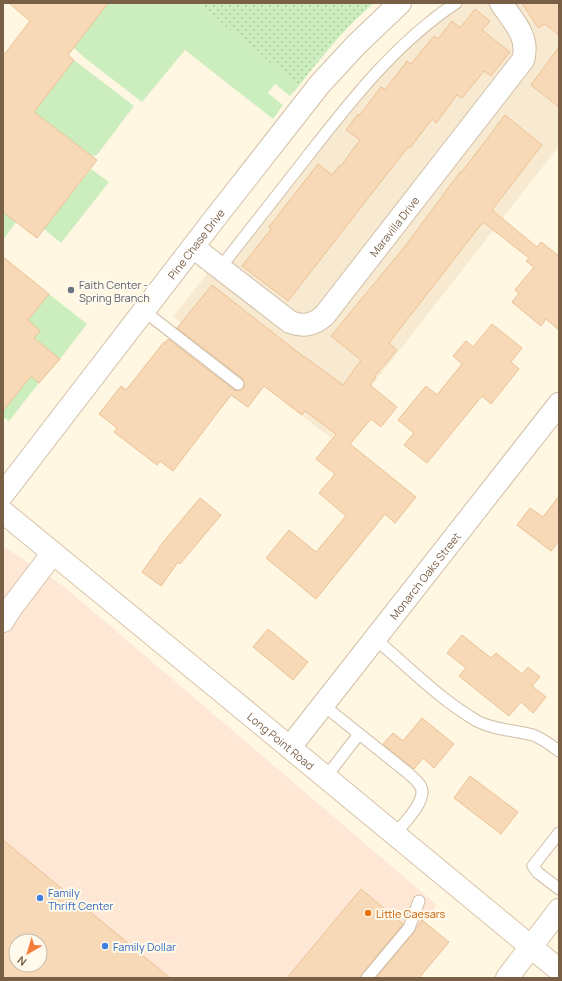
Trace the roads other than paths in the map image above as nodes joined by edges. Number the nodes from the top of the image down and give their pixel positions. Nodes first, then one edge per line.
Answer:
1 (400, 3) edge
2 (456, 3) edge
3 (501, 3) edge
4 (193, 247) junction
5 (220, 268) junction
6 (144, 311) junction
7 (238, 384) dead end
8 (559, 404) edge
9 (3, 494) edge
10 (3, 512) edge
11 (53, 553) junction
12 (3, 621) edge
13 (374, 638) junction
14 (323, 705) junction
15 (359, 734) junction
16 (290, 747) junction
17 (559, 751) edge
18 (326, 777) junction
19 (559, 833) edge
20 (395, 834) junction
21 (559, 889) edge
22 (419, 901) dead end
23 (559, 910) edge
24 (531, 947) junction
25 (559, 970) edge
26 (367, 978) edge
27 (507, 978) edge

1 - 4 street, Pine Chase Drive
2 - 5 lane
3 - 5 street, Maravilla Drive
4 - 5 street, Maravilla Drive
4 - 6 street, Pine Chase Drive
6 - 7 lane
6 - 9 street, Pine Chase Drive
8 - 13 street, Monarch Oaks Street
10 - 11 street, Long Point Road
11 - 12 street
11 - 16 street, Long Point Road
13 - 14 street, Monarch Oaks Street
13 - 17 lane
14 - 15 lane
14 - 16 street, Monarch Oaks Street
15 - 18 lane
15 - 20 lane
16 - 18 street, Long Point Road
18 - 20 street, Long Point Road
19 - 21 lane
20 - 24 street, Long Point Road
22 - 26 lane
23 - 24 street
24 - 25 street, Long Point Road
24 - 27 street

